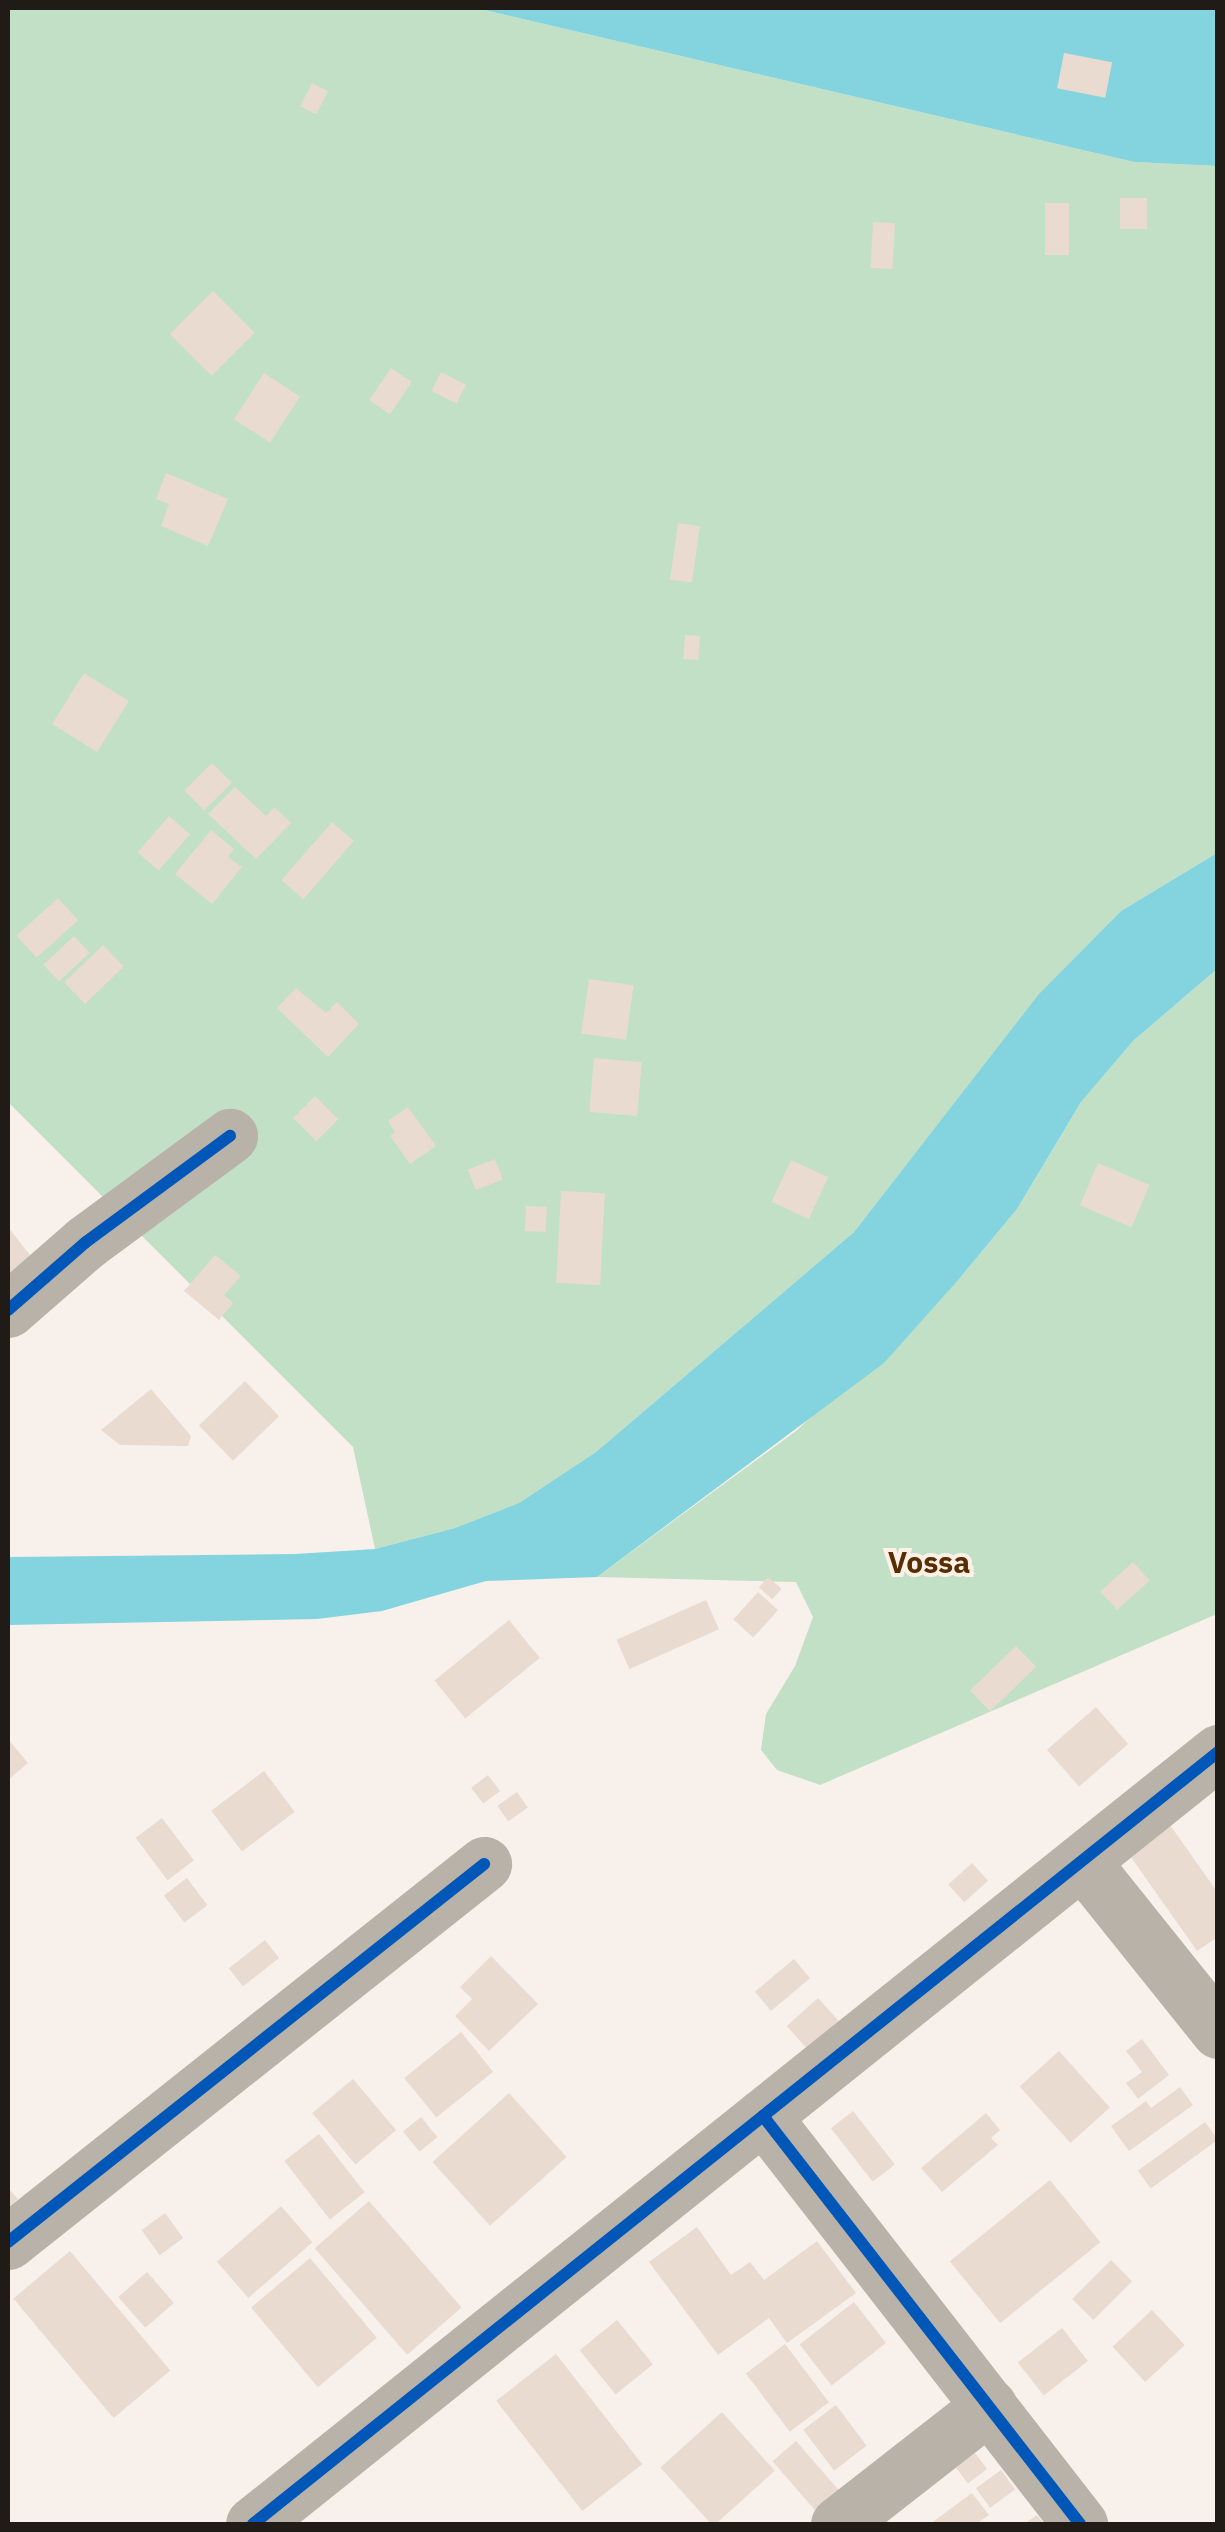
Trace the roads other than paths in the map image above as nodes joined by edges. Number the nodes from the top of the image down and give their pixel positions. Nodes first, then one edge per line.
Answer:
1 (230, 1136) dead end
2 (8, 1310) edge
3 (1218, 1752) edge
4 (1082, 1861) junction
5 (484, 1864) dead end
6 (1218, 2031) edge
7 (763, 2116) junction
8 (8, 2242) edge
9 (989, 2406) junction
10 (253, 2524) edge
11 (838, 2524) edge
12 (1080, 2524) edge

1 - 2 street
3 - 4 street
4 - 6 street
4 - 7 street
5 - 8 street
7 - 9 street
7 - 10 street
9 - 11 street
9 - 12 street

